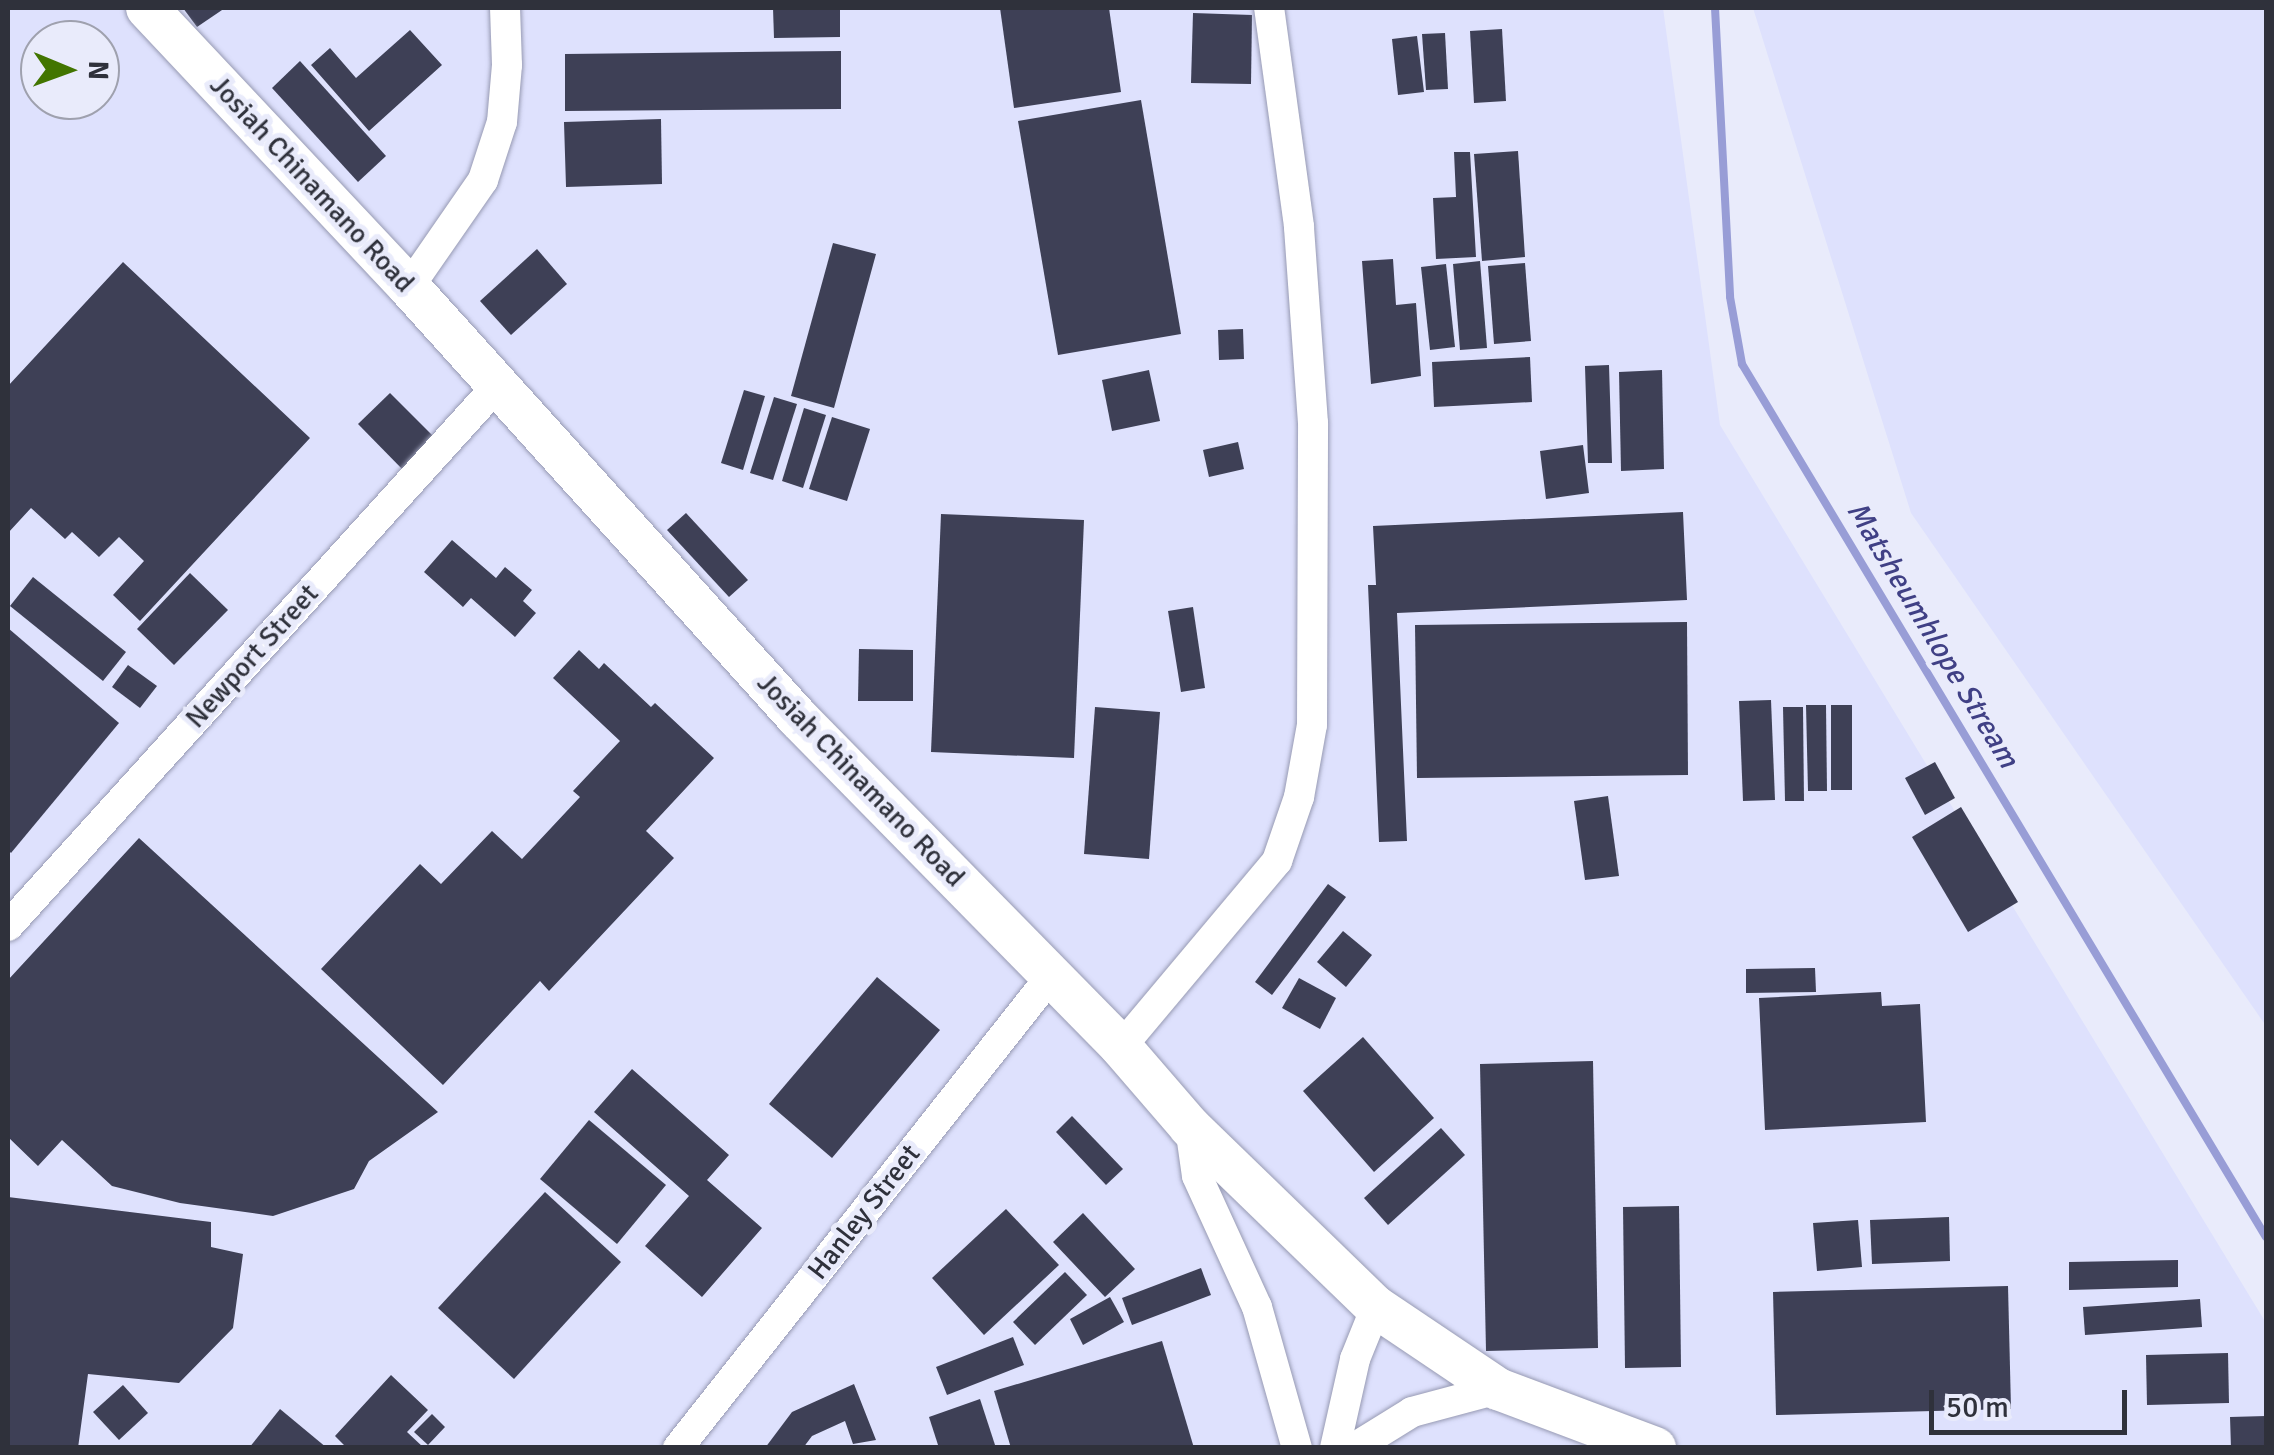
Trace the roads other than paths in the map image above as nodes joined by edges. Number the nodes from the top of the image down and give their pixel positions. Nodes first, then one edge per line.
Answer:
1 (147, 8) edge
2 (505, 8) edge
3 (1269, 8) edge
4 (409, 287) junction
5 (497, 386) junction
6 (8, 926) edge
7 (1051, 976) junction
8 (1122, 1047) junction
9 (1190, 1127) junction
10 (1376, 1307) junction
11 (1498, 1389) junction
12 (678, 1448) edge
13 (1297, 1448) edge
14 (1335, 1448) edge
15 (1354, 1448) edge
16 (1655, 1448) edge

1 - 4 street, Josiah Chinamano Road
2 - 4 street
3 - 8 street
4 - 5 street, Josiah Chinamano Road
5 - 6 street, Newport Street
5 - 7 street, Josiah Chinamano Road
7 - 8 street, Josiah Chinamano Road
7 - 12 street, Hanley Street
8 - 9 street, Josiah Chinamano Road
9 - 10 street, Josiah Chinamano Road
9 - 13 street
10 - 11 street, Josiah Chinamano Road
10 - 14 street
11 - 15 street
11 - 16 street, Josiah Chinamano Road

